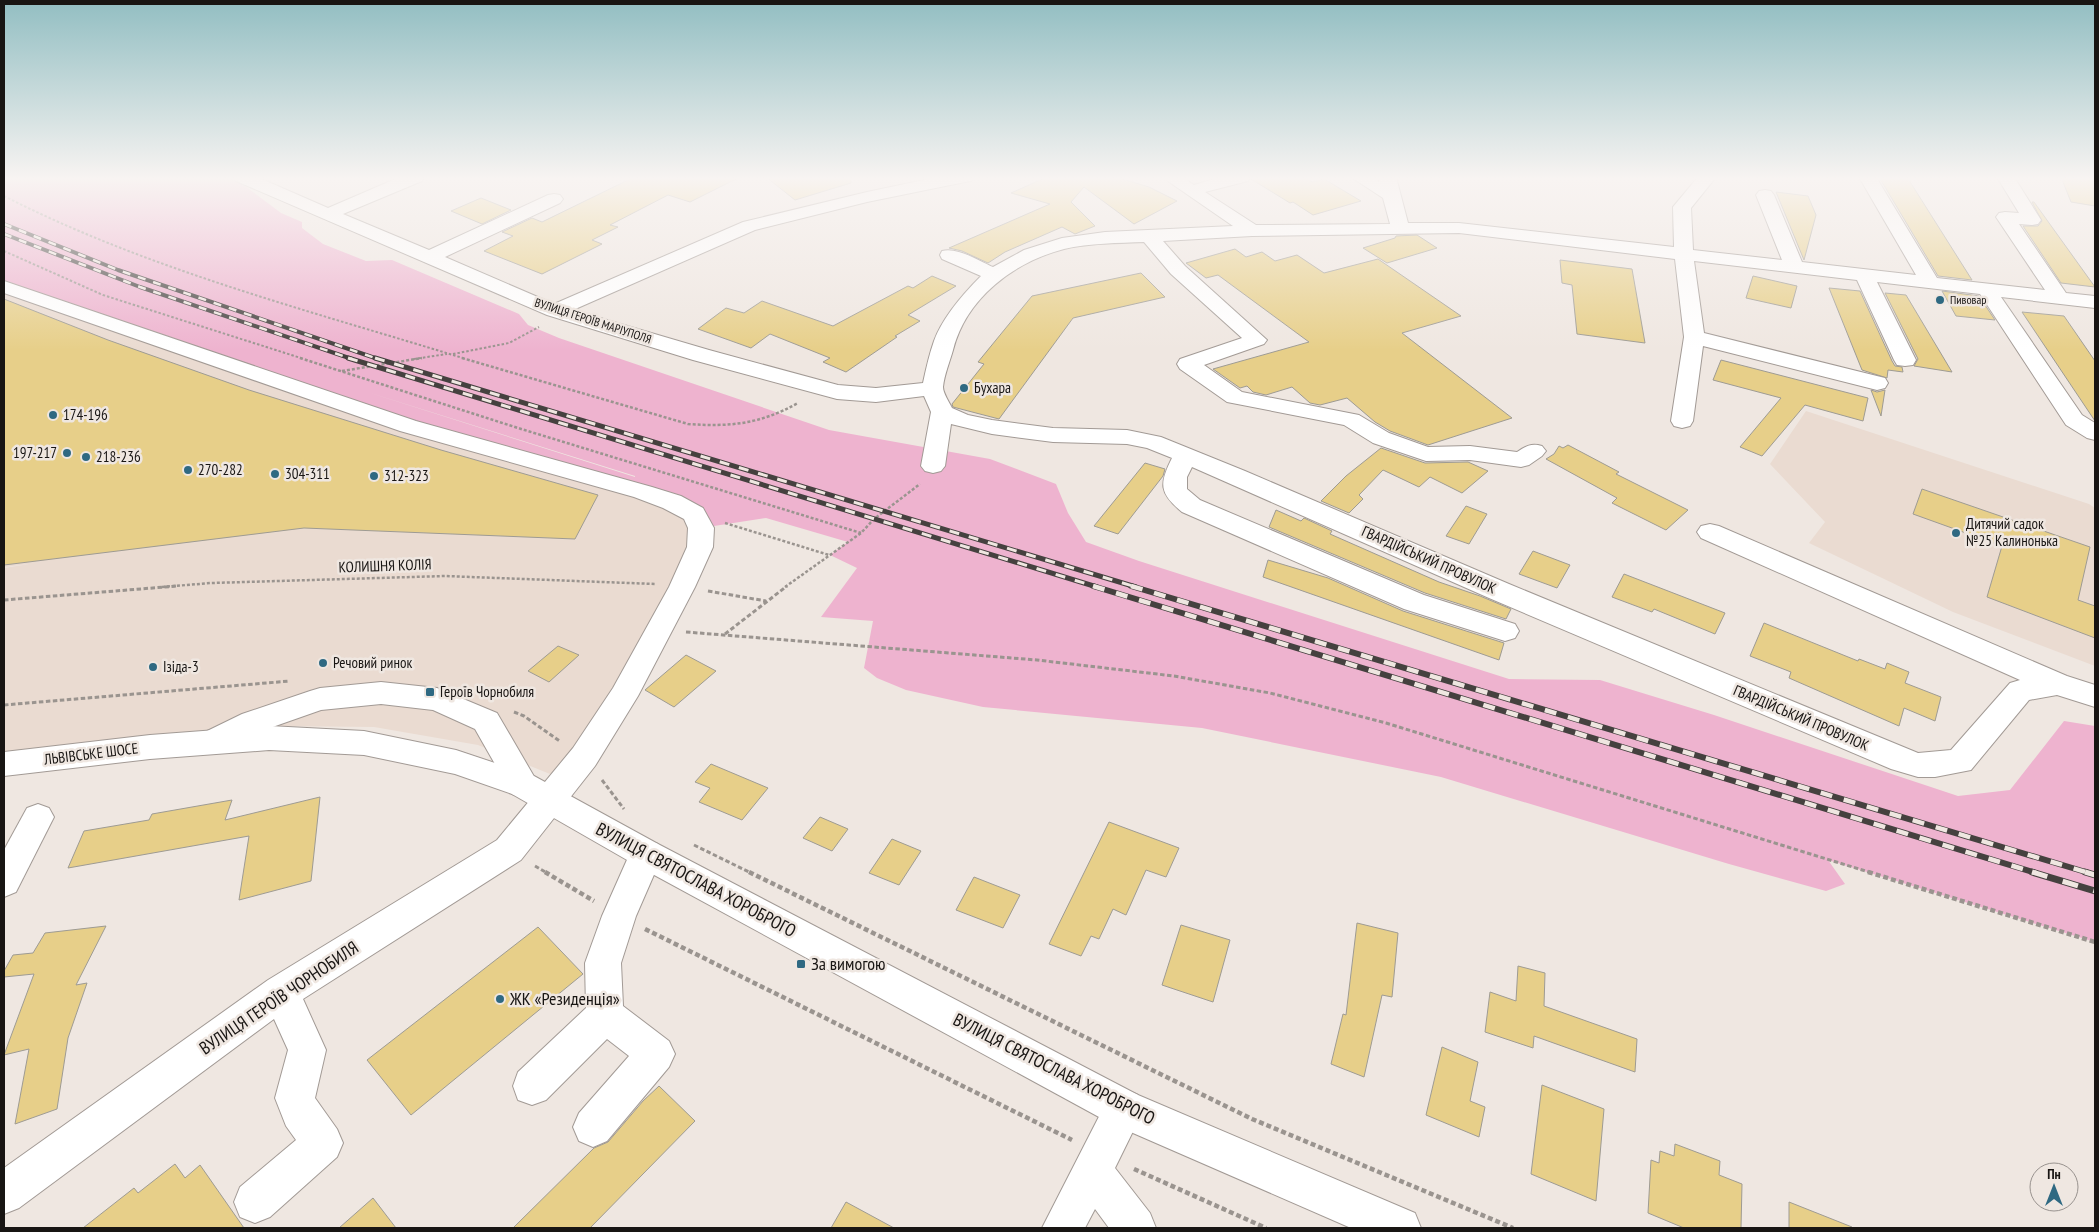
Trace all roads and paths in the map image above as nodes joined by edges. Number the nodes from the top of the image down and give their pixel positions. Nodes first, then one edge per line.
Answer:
1 (87, 234) edge
2 (376, 234) edge
3 (479, 234) edge
4 (730, 234) edge
5 (1193, 234) edge
6 (1515, 234) edge
7 (1683, 234) edge
8 (1781, 234) edge
9 (1901, 234) edge
10 (2017, 234) edge
11 (1150, 237) junction
12 (4, 251) edge
13 (1684, 254) junction
14 (949, 255) dead end
15 (430, 258) junction
16 (1794, 267) junction
17 (994, 274) junction
18 (1864, 275) junction
19 (1930, 283) junction
20 (4, 287) edge
21 (1986, 289) junction
22 (2060, 298) junction
23 (2095, 302) edge
24 (554, 311) junction
25 (1694, 337) junction
26 (450, 354) junction
27 (1905, 360) dead end
28 (341, 371) junction
29 (1877, 383) dead end
30 (932, 388) junction
31 (837, 392) junction
32 (942, 412) junction
33 (1682, 421) dead end
34 (2095, 433) edge
35 (1534, 451) dead end
36 (1186, 455) junction
37 (933, 466) joint
38 (694, 514) junction
39 (1710, 532) dead end
40 (861, 533) junction
41 (830, 555) junction
42 (682, 587) junction
43 (4, 600) edge
44 (766, 601) junction
45 (660, 630) junction
46 (1505, 631) dead end
47 (725, 634) junction
48 (2057, 684) junction
49 (2095, 696) edge
50 (212, 742) junction
51 (150, 747) junction
52 (4, 764) edge
53 (4, 781) edge
54 (536, 792) junction
55 (38, 817) dead end
56 (509, 850) junction
57 (646, 854) junction
58 (4, 882) edge
59 (619, 916) junction
60 (2095, 942) edge
61 (281, 992) junction
62 (606, 1015) junction
63 (532, 1086) dead end
64 (1124, 1109) junction
65 (593, 1126) dead end
66 (1097, 1163) junction
67 (4, 1193) edge
68 (255, 1202) dead end
69 (1063, 1228) edge
70 (1134, 1228) edge
71 (1266, 1228) edge
72 (1400, 1228) edge

1 - 26 path
2 - 15 street, ВУЛИЦЯ ГЕРОЇВ МАРІУПОЛЯ
3 - 15 street
4 - 24 street
5 - 11 street
6 - 13 street
7 - 13 street
8 - 16 street
9 - 19 street
10 - 22 street
11 - 17 street
11 - 35 street
12 - 28 path
13 - 16 street
13 - 25 street
14 - 17 street
15 - 24 street, ВУЛИЦЯ ГЕРОЇВ МАРІУПОЛЯ
16 - 18 street
17 - 30 street
18 - 19 street
18 - 27 street
19 - 21 street
20 - 38 street
21 - 22 street
21 - 34 street
22 - 23 street
24 - 26 path
24 - 31 street, ВУЛИЦЯ ГЕРОЇВ МАРІУПОЛЯ
25 - 29 street
25 - 33 street
26 - 28 path
26 - 31 path
28 - 40 path
30 - 31 street, ВУЛИЦЯ ГЕРОЇВ МАРІУПОЛЯ
30 - 32 street
32 - 36 street, ГВАРДІЙСЬКИЙ ПРОВУЛОК
32 - 37 street
36 - 46 street
36 - 48 street, ГВАРДІЙСЬКИЙ ПРОВУЛОК
37 - 40 path
38 - 41 path
38 - 42 street, ВУЛИЦЯ ГЕРОЇВ ЧОРНОБИЛЯ
39 - 48 street
40 - 41 path
41 - 44 path
42 - 43 path, КОЛИШНЯ КОЛІЯ
42 - 44 path, КОЛИШНЯ КОЛІЯ
42 - 45 street, ВУЛИЦЯ ГЕРОЇВ ЧОРНОБИЛЯ
44 - 47 path
45 - 47 path
45 - 54 street, ВУЛИЦЯ ГЕРОЇВ ЧОРНОБИЛЯ
47 - 60 path
48 - 49 street
50 - 51 street, ВУЛИЦЯ СВЯТОСЛАВА ХОРОБРОГО
50 - 54 street, ВУЛИЦЯ СВЯТОСЛАВА ХОРОБРОГО
50 - 54 street
51 - 52 street, ЛЬВІВСЬКЕ ШОСЕ
51 - 53 street, ЛЬВІВСЬКЕ ШОСЕ
54 - 56 street, ВУЛИЦЯ ГЕРОЇВ ЧОРНОБИЛЯ
54 - 57 street, ВУЛИЦЯ СВЯТОСЛАВА ХОРОБРОГО
55 - 58 street
56 - 59 path
56 - 61 street, ВУЛИЦЯ ГЕРОЇВ ЧОРНОБИЛЯ
57 - 59 street
57 - 64 street, ВУЛИЦЯ СВЯТОСЛАВА ХОРОБРОГО
59 - 62 street
59 - 66 path
61 - 67 street, ВУЛИЦЯ ГЕРОЇВ ЧОРНОБИЛЯ
61 - 68 street
62 - 63 street
62 - 65 street
64 - 66 street
64 - 72 street, ВУЛИЦЯ СВЯТОСЛАВА ХОРОБРОГО
66 - 69 street
66 - 70 street
66 - 71 path

